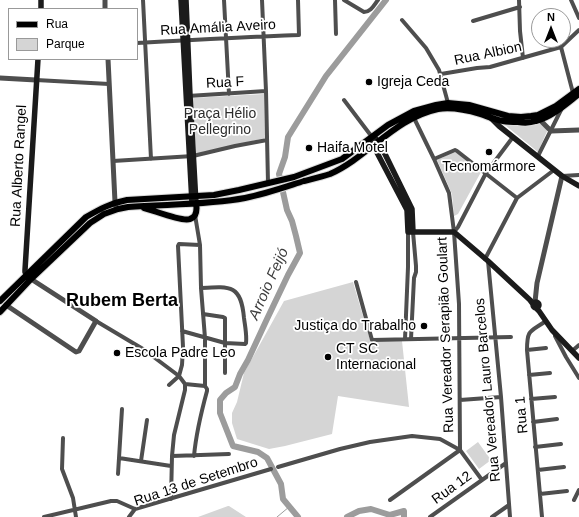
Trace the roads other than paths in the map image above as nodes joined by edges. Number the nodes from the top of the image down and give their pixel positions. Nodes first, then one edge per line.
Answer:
1 (143, 0) edge
2 (181, 0) edge
3 (186, 0) edge
4 (224, 0) edge
5 (262, 0) edge
6 (298, 0) edge
7 (335, 0) edge
8 (344, 0) edge
9 (378, 0) edge
10 (520, 0) edge
11 (571, 0) edge
12 (352, 2) edge
13 (520, 7) junction
14 (579, 18) edge
15 (402, 20) dead end
16 (473, 21) dead end
17 (579, 30) edge
18 (336, 34) dead end
19 (264, 36) junction
20 (226, 38) junction
21 (571, 38) edge
22 (185, 41) junction
23 (138, 42) edge
24 (145, 42) junction
25 (558, 48) edge
26 (561, 48) edge
27 (523, 58) junction
28 (38, 60) edge
29 (108, 60) edge
30 (441, 74) junction
31 (0, 78) edge
32 (36, 80) junction
33 (109, 84) junction
34 (579, 89) edge
35 (266, 91) junction
36 (229, 94) junction
37 (576, 94) edge
38 (188, 96) junction
39 (344, 100) dead end
40 (448, 103) junction
41 (563, 107) junction
42 (490, 114) junction
43 (414, 118) junction
44 (540, 120) junction
45 (579, 130) edge
46 (551, 131) junction
47 (372, 137) junction
48 (514, 137) junction
49 (267, 140) junction
50 (376, 143) junction
51 (191, 156) junction
52 (538, 156) junction
53 (151, 159) junction
54 (434, 159) junction
55 (113, 162) junction
56 (554, 170) junction
57 (486, 173) junction
58 (303, 174) junction
59 (579, 175) edge
60 (562, 176) junction
61 (304, 181) junction
62 (270, 183) junction
63 (579, 186) edge
64 (194, 196) junction
65 (517, 198) junction
66 (115, 202) junction
67 (194, 203) junction
68 (140, 206) junction
69 (118, 209) junction
70 (195, 214) junction
71 (411, 232) junction
72 (454, 232) junction
73 (200, 245) junction
74 (487, 260) junction
75 (29, 277) junction
76 (356, 282) dead end
77 (201, 288) junction
78 (0, 300) edge
79 (535, 303) junction
80 (6, 305) junction
81 (0, 312) edge
82 (203, 314) junction
83 (96, 321) junction
84 (546, 321) junction
85 (552, 330) junction
86 (182, 331) junction
87 (495, 337) junction
88 (511, 337) dead end
89 (205, 338) junction
90 (459, 338) junction
91 (405, 339) junction
92 (411, 339) junction
93 (225, 343) junction
94 (579, 345) edge
95 (546, 348) dead end
96 (527, 350) junction
97 (572, 351) junction
98 (579, 358) edge
99 (225, 373) dead end
100 (550, 374) dead end
101 (529, 375) junction
102 (179, 376) junction
103 (579, 378) edge
104 (185, 384) junction
105 (169, 385) dead end
106 (205, 386) junction
107 (501, 397) junction
108 (555, 397) dead end
109 (531, 399) junction
110 (460, 400) junction
111 (122, 409) dead end
112 (147, 420) dead end
113 (557, 420) dead end
114 (533, 422) junction
115 (63, 438) dead end
116 (561, 444) dead end
117 (536, 447) junction
118 (460, 450) junction
119 (229, 454) dead end
120 (172, 456) junction
121 (194, 456) junction
122 (119, 458) junction
123 (141, 462) junction
124 (506, 463) junction
125 (171, 466) junction
126 (278, 467) dead end
127 (564, 467) dead end
128 (271, 469) dead end
129 (538, 470) junction
130 (118, 474) dead end
131 (482, 480) junction
132 (579, 490) edge
133 (567, 491) dead end
134 (540, 494) junction
135 (171, 499) junction
136 (390, 500) dead end
137 (574, 500) dead end
138 (509, 505) junction
139 (75, 510) junction
140 (135, 510) junction
141 (44, 517) edge
142 (76, 517) edge
143 (129, 517) edge
144 (430, 517) edge
145 (492, 517) edge
146 (510, 517) edge
147 (542, 517) edge

1 - 24 street
2 - 22 main road
3 - 22 main road
4 - 20 street
5 - 19 street
6 - 19 street, Rua Amália Aveiro
7 - 18 street
8 - 12 street
9 - 12 street
10 - 13 street
11 - 14 street
13 - 16 street
13 - 27 street
15 - 30 street
17 - 21 street, Rua Albion
19 - 20 street, Rua Amália Aveiro
19 - 35 street
20 - 22 street, Rua Amália Aveiro
20 - 36 street
22 - 24 street, Rua Amália Aveiro
22 - 38 main road
23 - 24 street, Rua Amália Aveiro
24 - 53 street
25 - 27 street, Rua Albion
26 - 37 street
27 - 30 street, Rua Albion
28 - 32 main road, Rua Alberto Rangel
29 - 33 street
30 - 40 street
31 - 32 street
32 - 33 street
32 - 75 main road, Rua Alberto Rangel
33 - 55 street
34 - 37 main road
35 - 36 street, Rua F
35 - 49 street
36 - 38 street, Rua F
37 - 41 main road
37 - 42 main road
38 - 51 main road
39 - 47 street
40 - 42 main road
40 - 47 main road
41 - 44 main road
41 - 46 street
42 - 43 main road
42 - 44 main road
42 - 48 main road
43 - 50 main road
43 - 54 street, Rua Vereador Serapião Goulart
44 - 46 street
45 - 46 street
46 - 52 street
47 - 50 main road
47 - 58 main road
48 - 52 main road
48 - 57 street
49 - 51 street
49 - 62 street
50 - 61 main road
50 - 71 main road
51 - 53 street
51 - 64 main road
52 - 56 main road
53 - 55 street
54 - 57 street
54 - 72 street, Rua Vereador Serapião Goulart
55 - 66 street
56 - 60 main road
56 - 65 street
57 - 65 street
57 - 72 street
58 - 61 main road
58 - 62 main road
59 - 60 street
60 - 63 main road
60 - 79 street
61 - 67 main road
62 - 64 main road
64 - 66 main road
64 - 67 main road
65 - 74 street
66 - 69 street
66 - 75 main road
67 - 68 main road
67 - 70 main road
68 - 69 main road
68 - 70 main road
69 - 75 main road
70 - 73 street
71 - 72 main road
71 - 91 street
71 - 92 street
72 - 74 main road
72 - 90 street, Rua Vereador Serapião Goulart
73 - 77 street
73 - 86 street
74 - 79 main road
74 - 87 street, Rua Vereador Lauro Barcelos
75 - 78 main road
75 - 80 main road
75 - 83 street
76 - 91 street
77 - 82 street
77 - 93 street
79 - 84 main road
80 - 81 main road
80 - 83 street
82 - 89 street
82 - 93 street
83 - 102 street
84 - 85 main road
84 - 96 street, Rua 1
85 - 97 main road
85 - 103 street
86 - 89 street
86 - 102 street
87 - 88 street
87 - 90 street
87 - 107 street, Rua Vereador Lauro Barcelos
89 - 93 street
89 - 106 street
90 - 92 street
90 - 110 street, Rua Vereador Serapião Goulart
91 - 92 street
93 - 99 street
94 - 97 street
95 - 96 street
96 - 101 street, Rua 1
97 - 98 main road
100 - 101 street
101 - 109 street, Rua 1
102 - 104 street
102 - 105 street
104 - 106 street
104 - 120 street
106 - 121 street
107 - 110 street
107 - 124 street, Rua Vereador Lauro Barcelos
108 - 109 street
109 - 114 street, Rua 1
110 - 118 street, Rua Vereador Serapião Goulart
111 - 122 street
112 - 123 street
113 - 114 street
114 - 117 street, Rua 1
115 - 139 street
116 - 117 street
117 - 129 street, Rua 1
118 - 126 street
118 - 131 street
118 - 136 street, Rua Vereador Serapião Goulart
119 - 121 street
120 - 121 street
120 - 125 street
122 - 123 street
122 - 130 street
123 - 125 street
124 - 131 street, Rua 12
124 - 138 street, Rua Vereador Lauro Barcelos
125 - 135 street
127 - 129 street
128 - 135 street, Rua 13 de Setembro
129 - 134 street, Rua 1
131 - 144 street, Rua 12
132 - 137 street
133 - 134 street
134 - 147 street, Rua 1
135 - 140 street, Rua 13 de Setembro
138 - 145 street
138 - 146 street, Rua Vereador Lauro Barcelos
139 - 140 street
139 - 141 street
139 - 142 street
140 - 143 street, Rua 13 de Setembro

